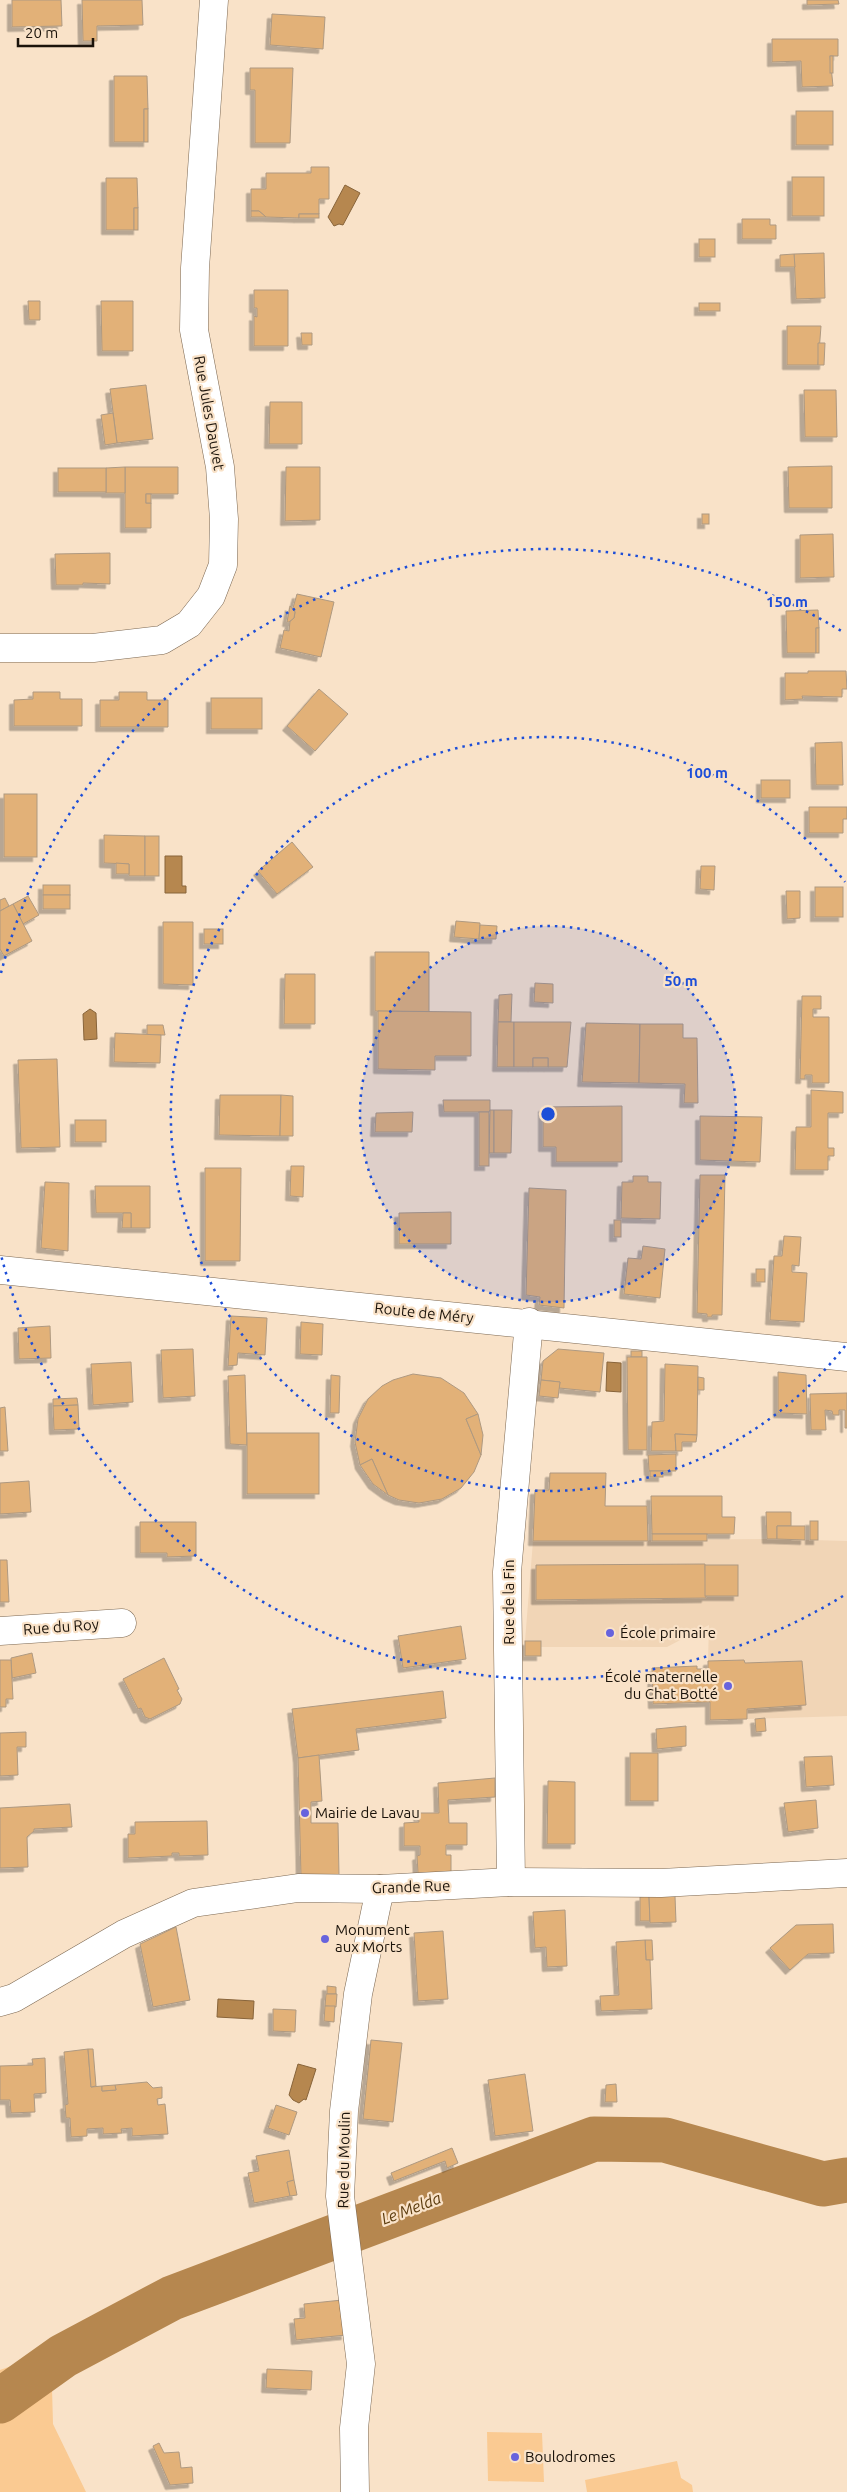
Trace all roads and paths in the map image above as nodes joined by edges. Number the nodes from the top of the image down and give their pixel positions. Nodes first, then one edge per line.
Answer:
1 (214, 0) edge
2 (0, 648) edge
3 (0, 1270) edge
4 (529, 1322) junction
5 (847, 1357) edge
6 (122, 1623) dead end
7 (0, 1631) edge
8 (847, 1873) edge
9 (511, 1882) junction
10 (380, 1888) junction
11 (0, 2002) edge
12 (355, 2492) edge

1 - 2 street, Rue Jules Dauvet
3 - 4 street, Route de Méry
4 - 5 street, Route de Méry
4 - 9 street, Rue de la Fin
6 - 7 street, Rue du Roy
8 - 9 street, Grande Rue
9 - 10 street, Grande Rue
10 - 11 street, Grande Rue
10 - 12 street, Rue du Moulin

